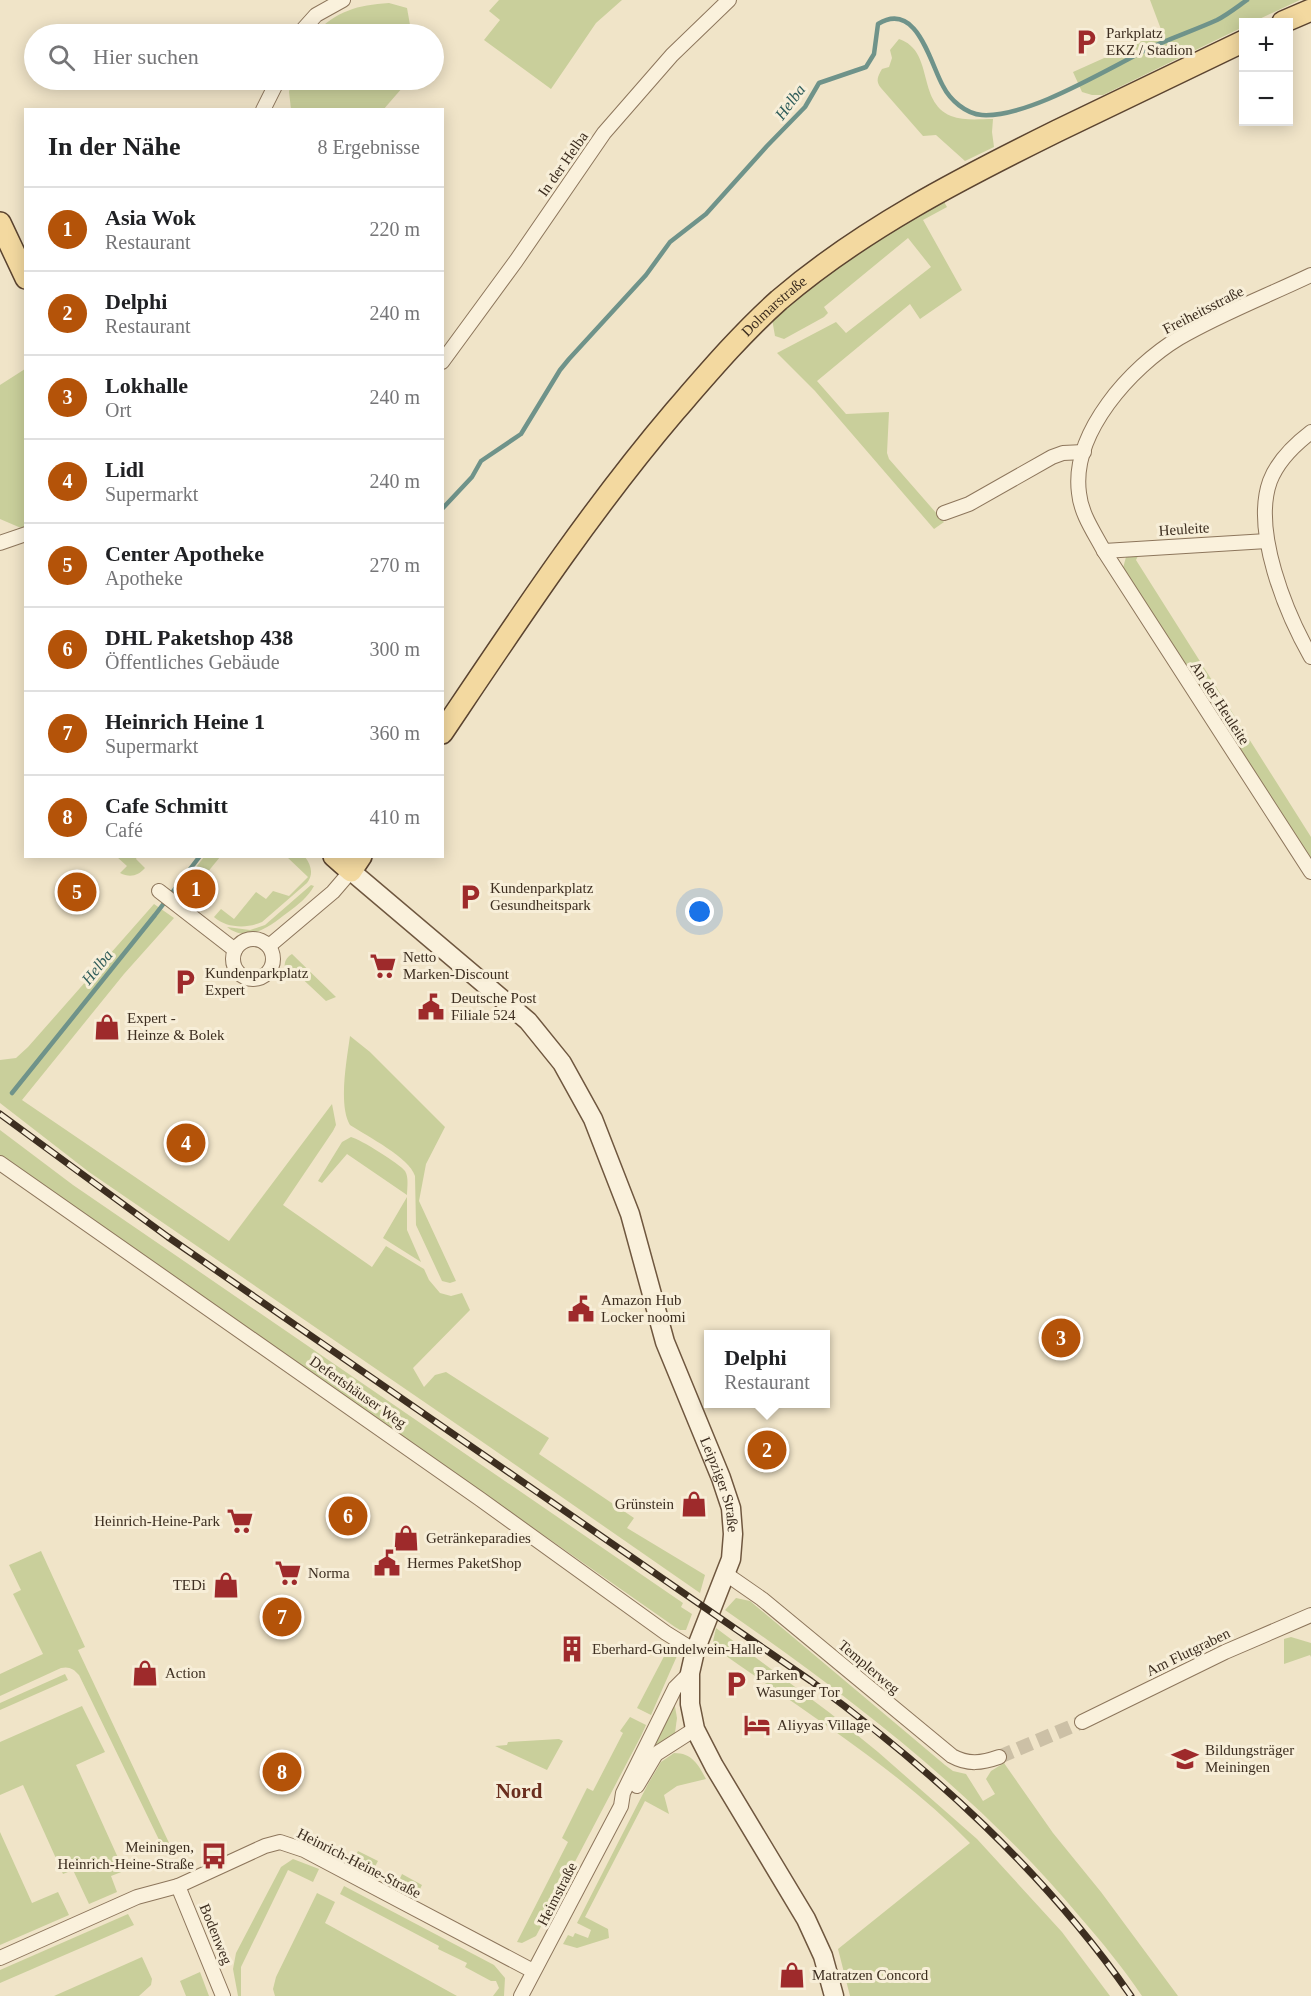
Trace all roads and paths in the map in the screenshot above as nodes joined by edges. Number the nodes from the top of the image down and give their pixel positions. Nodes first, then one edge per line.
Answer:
1 (343, 0) edge
2 (729, 0) edge
3 (1311, 10) edge
4 (1292, 18) edge
5 (307, 24) edge
6 (1239, 43) edge
7 (273, 90) edge
8 (264, 108) edge
9 (0, 223) edge
10 (20, 250) edge
11 (24, 269) edge
12 (1311, 275) edge
13 (444, 359) edge
14 (1311, 432) edge
15 (1084, 452) junction
16 (944, 513) dead end
17 (24, 535) edge
18 (1267, 541) junction
19 (0, 543) edge
20 (1104, 551) junction
21 (1311, 657) edge
22 (444, 730) edge
23 (340, 858) edge
24 (356, 864) edge
25 (1311, 872) edge
26 (159, 891) dead end
27 (269, 946) junction
28 (235, 950) junction
29 (0, 1163) edge
30 (726, 1574) junction
31 (1311, 1614) edge
32 (695, 1651) junction
33 (690, 1673) junction
34 (1082, 1722) tunnel mouth
35 (695, 1729) junction
36 (999, 1757) tunnel mouth
37 (621, 1806) junction
38 (178, 1886) junction
39 (0, 1958) edge
40 (533, 1971) junction
41 (223, 1996) edge
42 (521, 1996) edge
43 (834, 1996) edge

1 - 5 street
2 - 13 street, In der Helba
3 - 4 main road
6 - 22 main road, Dolmarstraße
7 - 8 street
9 - 10 main road
10 - 11 main road
12 - 15 street, Freiheitsstraße
14 - 18 street
15 - 16 street
15 - 20 street, Freiheitsstraße
17 - 19 street
18 - 20 street, Heuleite
18 - 21 street
20 - 25 street, An der Heuleite
23 - 24 main road, Leipziger Straße
24 - 27 street
24 - 30 main road, Leipziger Straße
26 - 28 street
27 - 28 street
27 - 28 street
29 - 32 street, Defertshäuser Weg
30 - 32 main road, Leipziger Straße
30 - 36 street, Templerweg
31 - 34 street, Am Flutgraben
32 - 33 main road, Leipziger Straße
33 - 35 main road, Leipziger Straße
33 - 37 street, Heimstraße
35 - 37 street, Heimstraße
35 - 43 main road, Leipziger Straße
37 - 40 street, Heimstraße
38 - 39 street, Heinrich-Heine-Straße
38 - 40 street, Heinrich-Heine-Straße
38 - 41 street, Bodenweg
40 - 42 street, Heimstraße

